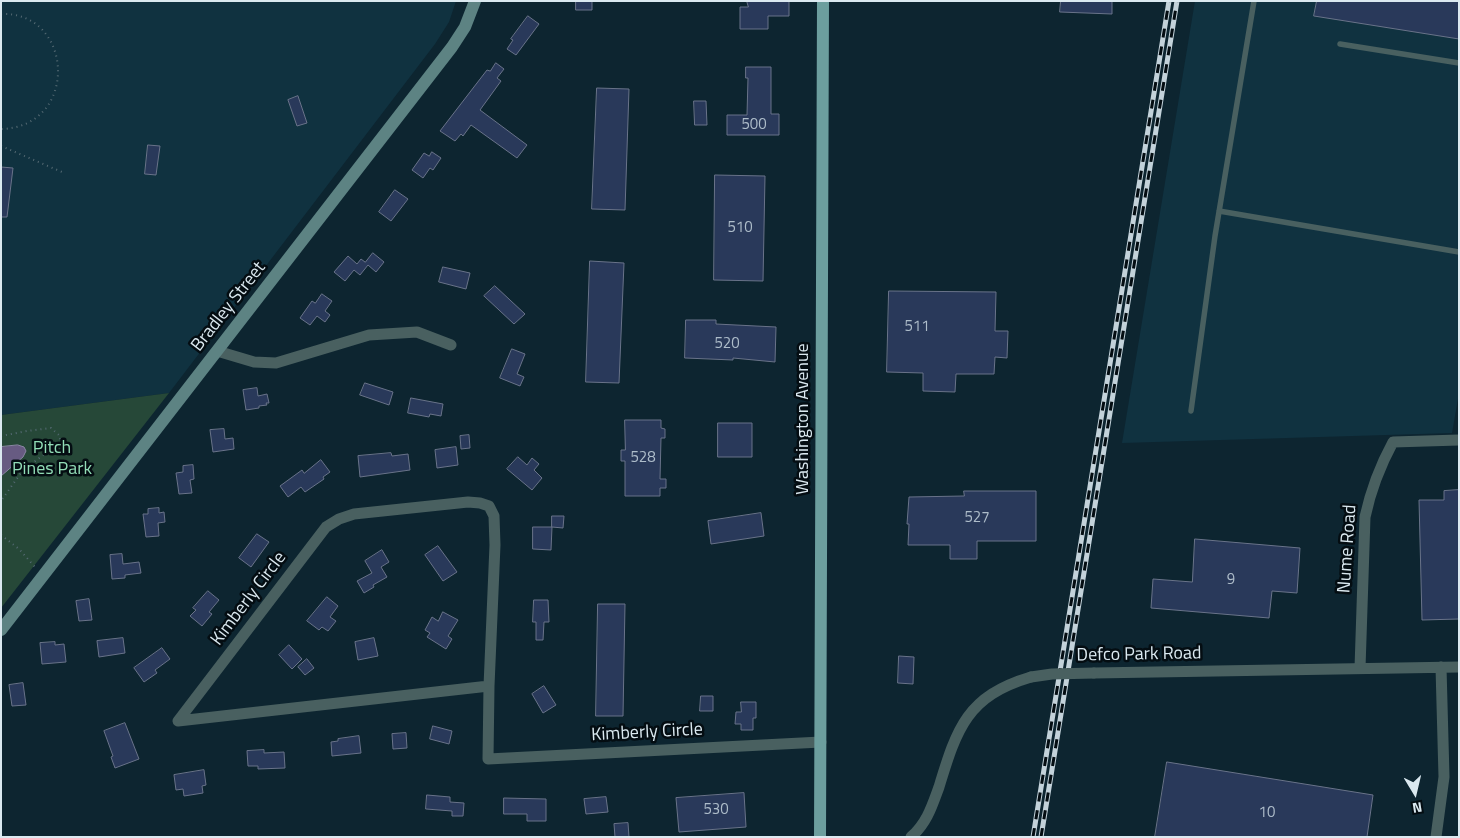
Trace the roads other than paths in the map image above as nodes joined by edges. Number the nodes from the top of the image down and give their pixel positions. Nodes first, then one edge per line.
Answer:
1 (475, 1) edge
2 (823, 1) edge
3 (1254, 1) edge
4 (1340, 44) dead end
5 (1459, 63) edge
6 (1219, 211) junction
7 (1459, 252) edge
8 (451, 345) dead end
9 (217, 351) junction
10 (1191, 411) dead end
11 (1459, 440) edge
12 (1, 630) edge
13 (1441, 667) junction
14 (1459, 667) edge
15 (1360, 668) junction
16 (489, 686) junction
17 (821, 742) junction
18 (820, 837) edge
19 (911, 837) edge
20 (1436, 837) edge

1 - 9 street, Bradley Street
2 - 17 main road, Washington Avenue
3 - 6 lane
4 - 5 lane
6 - 7 lane
6 - 10 lane
8 - 9 street
9 - 12 street, Bradley Street
11 - 15 street, Nume Road
13 - 14 street, Defco Park Road
13 - 15 street, Defco Park Road
13 - 20 street
15 - 19 street, Defco Park Road, bridge
16 - 16 street, Kimberly Circle
16 - 17 street, Kimberly Circle
17 - 18 main road, Washington Avenue

